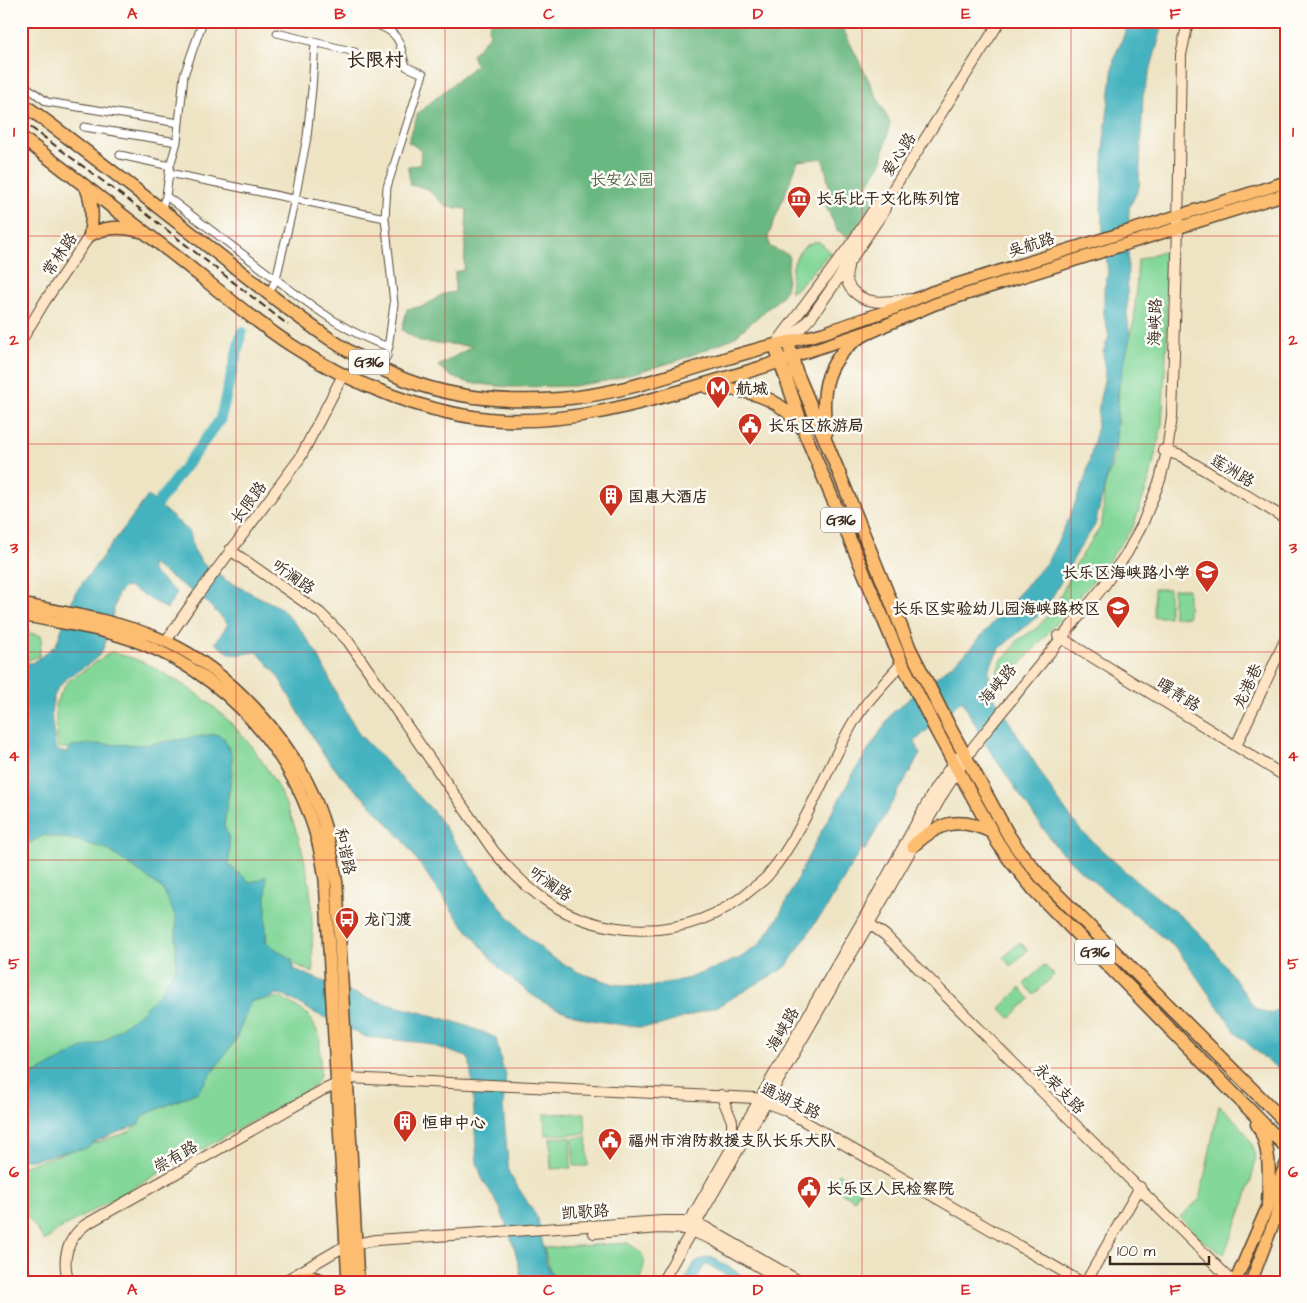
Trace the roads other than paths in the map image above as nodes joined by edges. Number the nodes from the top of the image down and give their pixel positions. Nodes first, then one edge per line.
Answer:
1 (202, 21) edge
2 (365, 21) edge
3 (1000, 21) edge
4 (1188, 21) edge
5 (277, 33) dead end
6 (315, 42) junction
7 (355, 52) dead end
8 (21, 83) edge
9 (21, 103) edge
10 (179, 123) junction
11 (84, 127) dead end
12 (21, 137) edge
13 (177, 142) junction
14 (120, 155) dead end
15 (170, 170) junction
16 (1286, 182) edge
17 (86, 186) junction
18 (890, 194) junction
19 (1286, 194) edge
20 (166, 196) junction
21 (295, 199) junction
22 (161, 209) junction
23 (1175, 216) junction
24 (385, 218) junction
25 (1175, 228) junction
26 (145, 232) junction
27 (90, 236) junction
28 (849, 262) junction
29 (276, 279) junction
30 (269, 294) junction
31 (917, 298) junction
32 (846, 324) junction
33 (881, 327) junction
34 (851, 338) junction
35 (21, 341) edge
36 (788, 342) junction
37 (775, 345) junction
38 (389, 347) junction
39 (730, 358) junction
40 (785, 359) junction
41 (379, 368) junction
42 (343, 375) junction
43 (737, 375) junction
44 (697, 386) junction
45 (806, 436) junction
46 (829, 450) junction
47 (1165, 450) junction
48 (1286, 519) edge
49 (230, 550) junction
50 (21, 604) edge
51 (21, 615) edge
52 (60, 617) junction
53 (116, 630) junction
54 (1059, 637) junction
55 (1286, 638) edge
56 (166, 641) junction
57 (902, 663) junction
58 (1236, 746) junction
59 (964, 754) junction
60 (956, 766) junction
61 (1286, 776) edge
62 (992, 832) junction
63 (913, 846) junction
64 (866, 921) junction
65 (348, 1075) junction
66 (337, 1084) junction
67 (721, 1095) junction
68 (762, 1101) junction
69 (1250, 1112) junction
70 (1286, 1123) edge
71 (1286, 1147) edge
72 (731, 1148) junction
73 (1286, 1164) edge
74 (1140, 1187) junction
75 (1286, 1190) edge
76 (1277, 1209) edge
77 (691, 1226) junction
78 (350, 1246) junction
79 (284, 1281) edge
80 (69, 1282) edge
81 (328, 1282) edge
82 (348, 1282) edge
83 (358, 1282) edge
84 (654, 1282) edge
85 (662, 1282) edge
86 (785, 1282) edge
87 (801, 1282) edge
88 (1081, 1282) edge
89 (1086, 1282) edge
90 (1234, 1282) edge
91 (1251, 1282) edge

1 - 10 street
2 - 24 street
3 - 18 street, 爱心路
4 - 23 street, 海峡路
5 - 6 street
6 - 7 street
6 - 21 street
8 - 10 street
9 - 22 highway, G316
10 - 13 street
11 - 13 street
12 - 17 highway, G316
13 - 15 street
14 - 15 street
15 - 20 street
15 - 21 street
16 - 23 main road, 吴航路
17 - 26 highway, G316
17 - 27 highway
18 - 28 street
18 - 37 street, 爱心路
19 - 25 main road, 吴航路
20 - 22 street
20 - 29 street
21 - 24 street
21 - 29 street
22 - 30 highway, G316
23 - 25 street, 海峡路
23 - 31 main road, 吴航路
24 - 38 street
25 - 33 main road, 吴航路
25 - 47 street, 海峡路
26 - 27 highway
26 - 42 highway, G316
27 - 35 street, 常林路
28 - 31 street
28 - 36 street
29 - 30 street
29 - 38 street
30 - 41 highway, G316
31 - 32 main road, 吴航路
32 - 34 main road
32 - 36 main road, 吴航路
33 - 34 main road, 吴航路
33 - 46 highway
34 - 40 main road, 吴航路
36 - 37 highway, G316
36 - 40 highway, G316
37 - 39 highway, G316
37 - 40 highway, G316
38 - 41 street
39 - 41 highway, G316
39 - 43 highway
40 - 43 highway, G316
40 - 45 highway, G316
40 - 46 highway, G316
42 - 44 highway, G316
42 - 49 street, 长限路
43 - 44 highway, G316
44 - 45 highway
45 - 57 highway, G316
46 - 59 highway, G316
47 - 48 street, 莲洲路
47 - 54 street, 海峡路
49 - 56 street, 长限路
49 - 57 street, 听澜路
50 - 52 main road, 和谐路
51 - 52 main road, 和谐路
52 - 53 main road, 和谐路
53 - 56 main road, 和谐路
53 - 66 main road, 和谐路
54 - 58 street, 曙青路
54 - 59 street, 海峡路
55 - 58 street, 龙港巷
56 - 65 main road, 和谐路
57 - 60 highway, G316
58 - 61 street, 曙青路
59 - 60 street, 海峡路
59 - 70 highway, G316
60 - 62 highway, G316
60 - 63 street, 海峡路
60 - 64 street, 海峡路
62 - 63 highway
62 - 69 highway, G316
63 - 64 street, 海峡路
64 - 68 street, 海峡路
64 - 74 street, 永荣支路
65 - 67 street, 通湖支路
65 - 78 main road, 和谐路
66 - 78 main road, 和谐路
66 - 80 street, 崇有路
67 - 68 street, 通湖支路
67 - 72 street
68 - 72 street, 海峡路
68 - 77 street, 海峡路
68 - 88 street, 通湖支路
69 - 71 highway, G316
69 - 76 highway
72 - 77 street, 海峡路
73 - 76 main road
74 - 89 street
74 - 90 street, 永荣支路
75 - 76 main road
76 - 90 main road
76 - 91 main road
77 - 78 street, 凯歌路
77 - 84 street, 海峡路
77 - 85 street, 海峡路
77 - 86 street, 凯歌路
77 - 87 street, 凯歌路
78 - 79 street
78 - 82 main road, 和谐路
78 - 83 main road, 和谐路
79 - 81 main road

